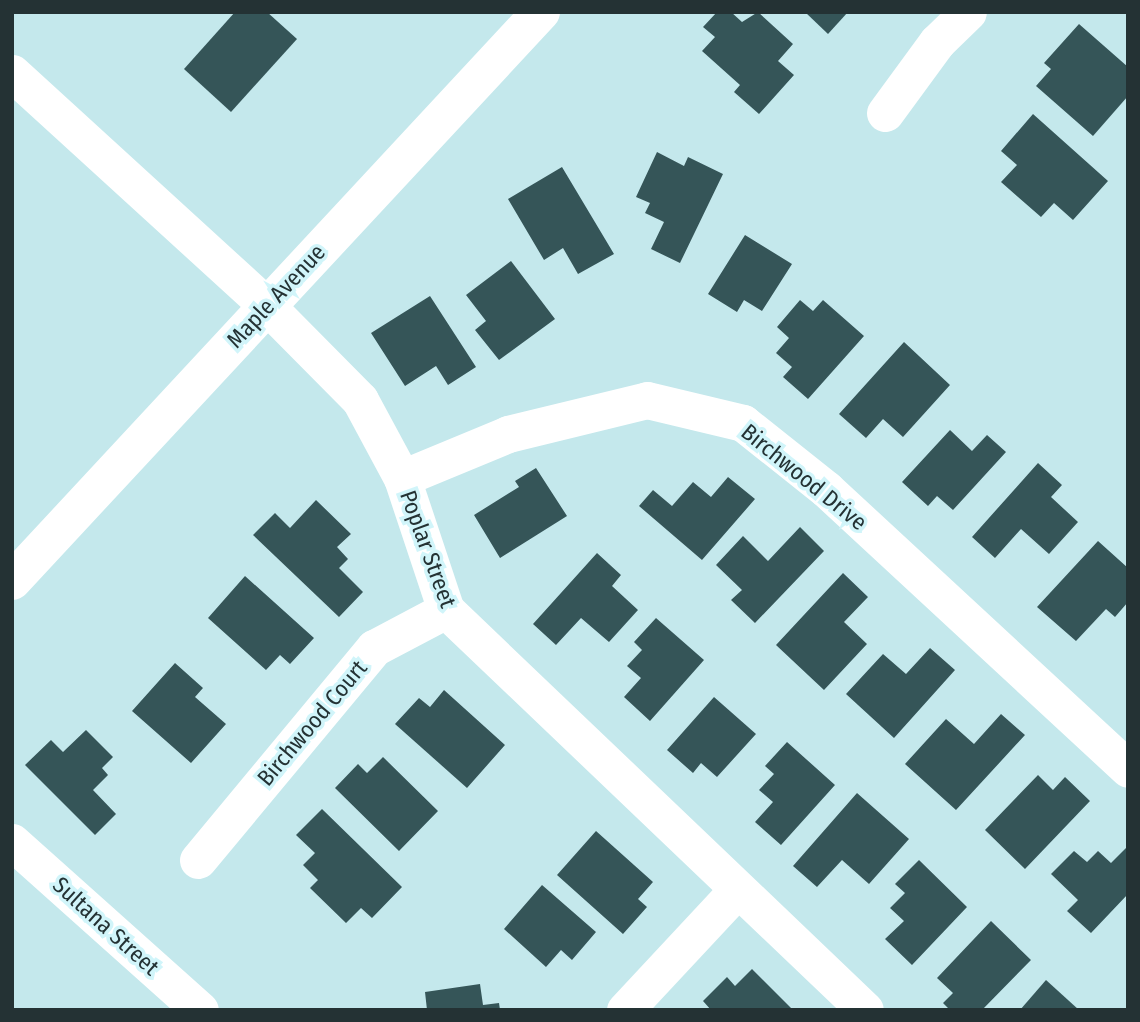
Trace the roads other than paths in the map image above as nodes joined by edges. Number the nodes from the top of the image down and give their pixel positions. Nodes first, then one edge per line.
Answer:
1 (541, 12) edge
2 (968, 12) edge
3 (12, 73) edge
4 (885, 113) dead end
5 (267, 306) junction
6 (402, 478) junction
7 (12, 581) edge
8 (446, 610) junction
9 (1128, 769) edge
10 (12, 842) edge
11 (198, 860) dead end
12 (737, 890) junction
13 (200, 1010) edge
14 (625, 1010) edge
15 (865, 1010) edge

1 - 5 street, Maple Avenue
2 - 4 street
3 - 5 street, Poplar Street
5 - 6 street, Poplar Street
5 - 7 street, Maple Avenue
6 - 8 street, Poplar Street
6 - 9 street, Birchwood Drive
8 - 11 street, Birchwood Court
8 - 12 street, Poplar Street
10 - 13 street, Sultana Street
12 - 14 street
12 - 15 street, Poplar Street

